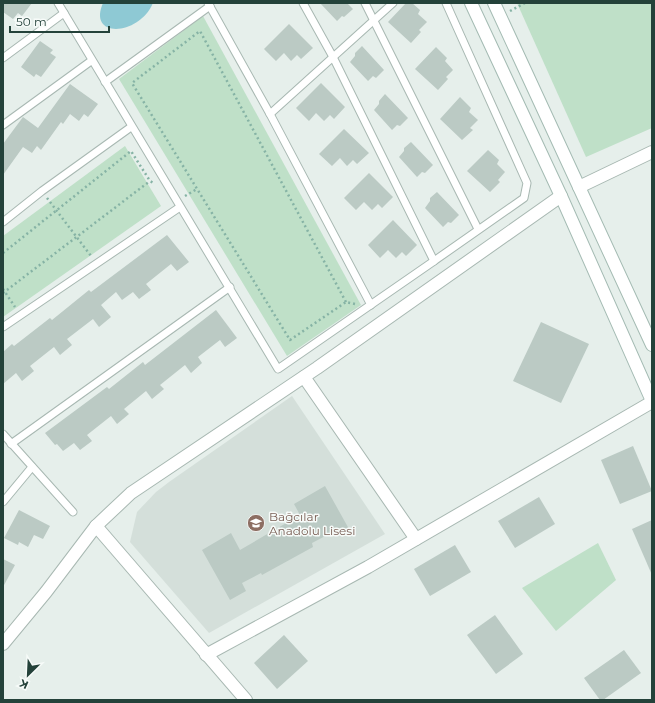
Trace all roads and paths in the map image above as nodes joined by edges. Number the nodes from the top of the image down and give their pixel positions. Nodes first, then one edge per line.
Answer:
1 (58, 3) edge
2 (302, 3) edge
3 (365, 3) edge
4 (393, 3) edge
5 (446, 3) edge
6 (471, 3) edge
7 (494, 3) edge
8 (525, 3) edge
9 (209, 5) edge
10 (64, 13) junction
11 (500, 16) junction
12 (374, 20) junction
13 (3, 58) edge
14 (333, 58) junction
15 (91, 60) junction
16 (105, 82) junction
17 (270, 114) junction
18 (3, 125) edge
19 (131, 127) junction
20 (130, 151) dead end
21 (652, 152) edge
22 (150, 181) dead end
23 (579, 187) junction
24 (42, 191) junction
25 (560, 196) junction
26 (180, 208) junction
27 (57, 210) junction
28 (3, 222) edge
29 (478, 229) junction
30 (77, 237) junction
31 (3, 253) edge
32 (434, 261) junction
33 (96, 263) junction
34 (230, 287) junction
35 (4, 291) edge
36 (346, 302) joint
37 (371, 305) junction
38 (20, 315) junction
39 (3, 327) edge
40 (652, 345) edge
41 (304, 377) junction
42 (652, 401) edge
43 (3, 434) edge
44 (11, 444) junction
45 (32, 467) junction
46 (3, 502) edge
47 (73, 512) dead end
48 (96, 526) junction
49 (416, 539) junction
50 (3, 644) edge
51 (206, 655) junction
52 (246, 700) edge

1 - 10 lane
2 - 14 lane
3 - 12 lane
4 - 12 lane
5 - 29 lane
6 - 25 street
7 - 11 street
8 - 11 path
9 - 16 lane
9 - 17 lane
10 - 13 lane
10 - 15 lane
11 - 23 street
12 - 14 lane
12 - 29 lane
14 - 17 lane
14 - 32 lane
15 - 16 lane
15 - 18 lane
16 - 19 lane
17 - 37 lane
19 - 24 lane
19 - 26 lane
20 - 27 path
21 - 23 street
22 - 30 path
23 - 40 street
24 - 27 path
24 - 28 lane
25 - 41 street
25 - 42 street
26 - 33 lane
26 - 34 lane
27 - 30 path
27 - 31 path
29 - 32 lane
30 - 33 path
30 - 35 path
32 - 37 lane
33 - 38 lane
34 - 37 lane
34 - 44 lane
35 - 38 path
36 - 36 path
38 - 39 lane
41 - 48 street
41 - 49 street
42 - 49 street
43 - 44 lane
44 - 45 lane
45 - 46 lane
45 - 47 lane
48 - 50 street
48 - 51 street
49 - 51 street
51 - 52 street

